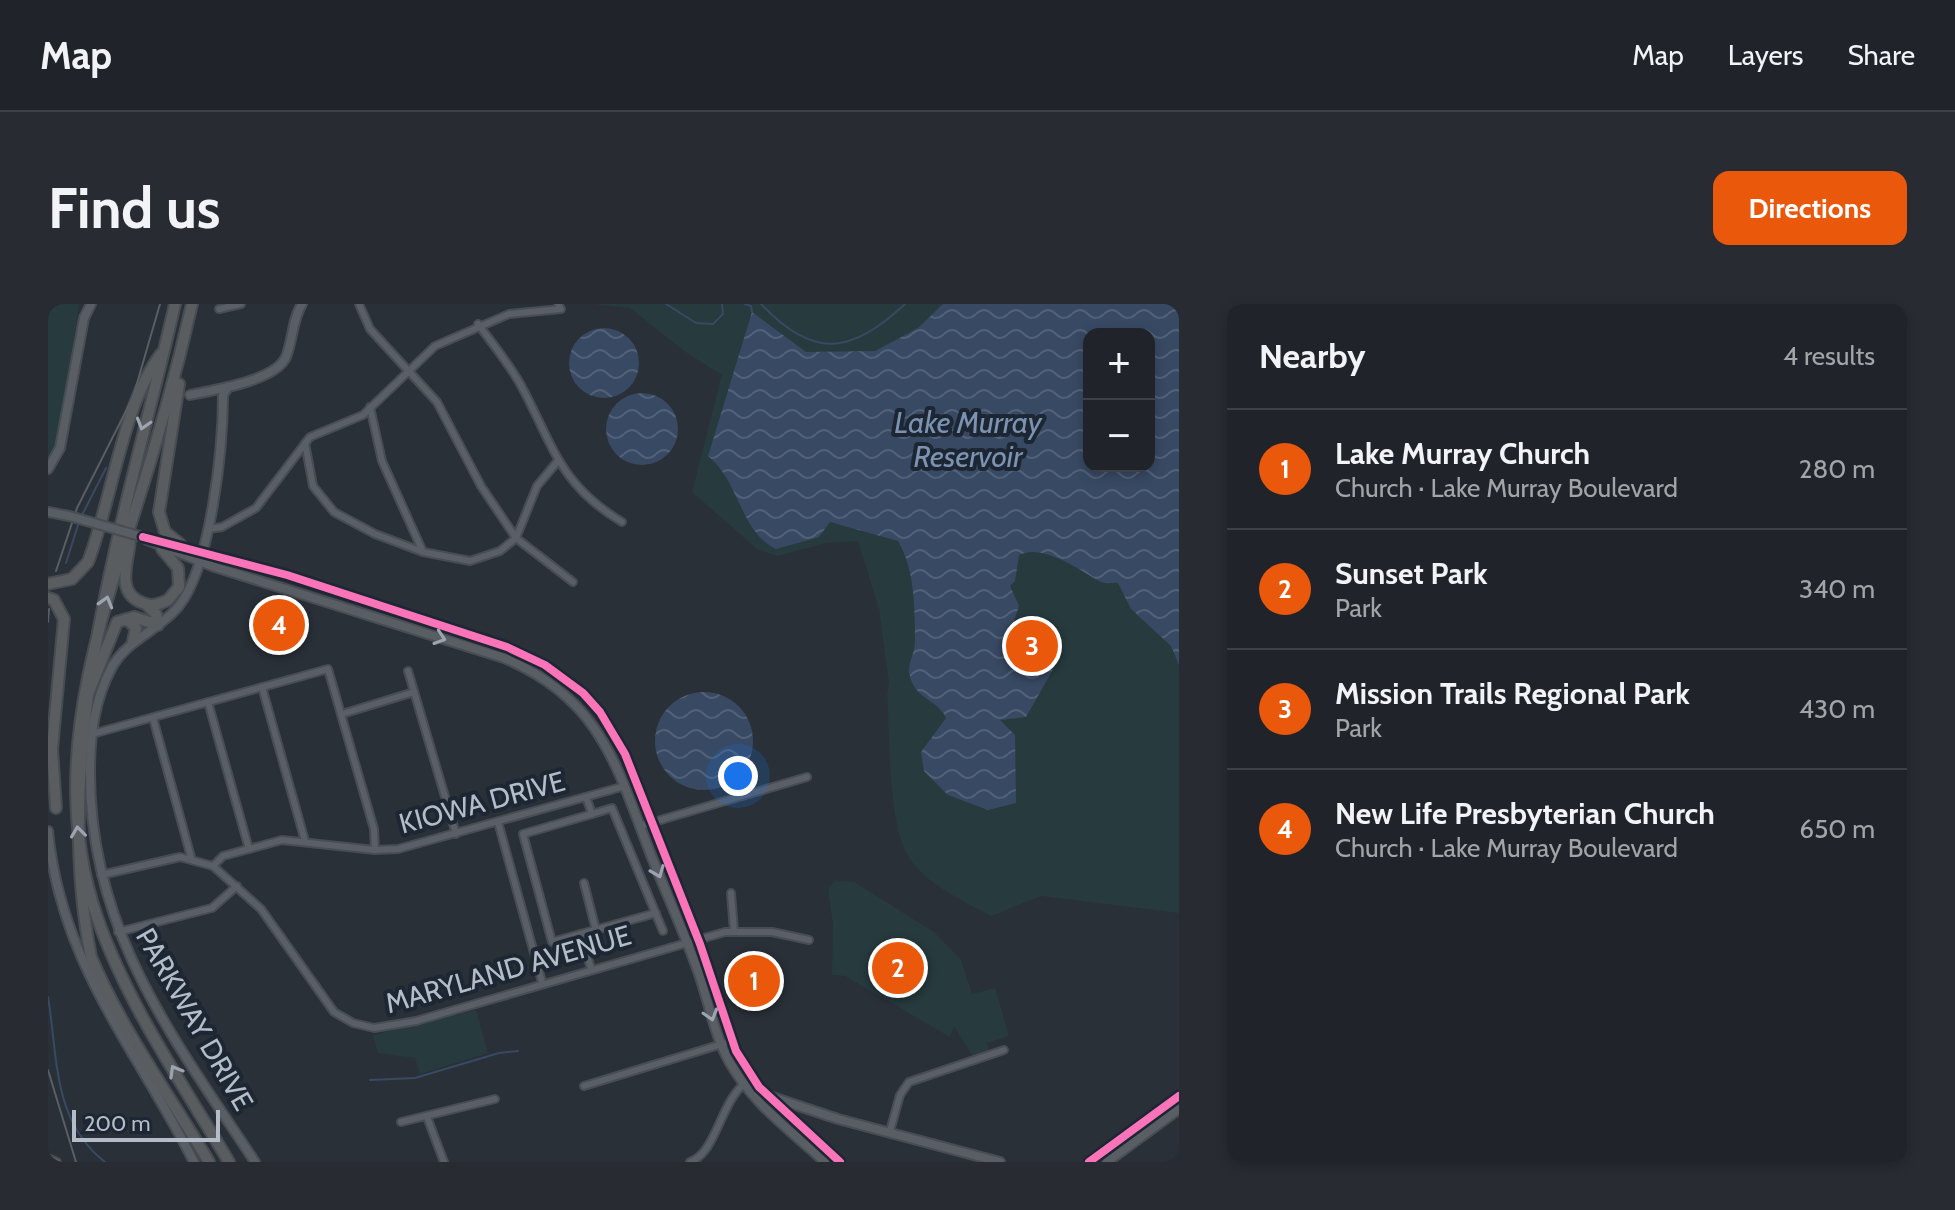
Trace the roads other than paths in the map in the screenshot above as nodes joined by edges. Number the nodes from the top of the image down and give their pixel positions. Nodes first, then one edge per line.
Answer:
1 (91, 304) edge
2 (175, 304) edge
3 (192, 304) edge
4 (241, 304) edge
5 (302, 304) edge
6 (359, 304) edge
7 (560, 307) edge
8 (219, 309) dead end
9 (189, 320) junction
10 (478, 324) junction
11 (165, 349) junction
12 (406, 371) junction
13 (228, 387) junction
14 (190, 395) dead end
15 (370, 407) junction
16 (305, 443) junction
17 (557, 462) junction
18 (48, 469) edge
19 (49, 512) edge
20 (622, 522) dead end
21 (130, 525) junction
22 (208, 529) junction
23 (143, 537) junction
24 (516, 538) junction
25 (180, 544) junction
26 (162, 549) junction
27 (203, 550) junction
28 (423, 552) junction
29 (198, 561) junction
30 (290, 576) junction
31 (52, 582) edge
32 (573, 582) dead end
33 (94, 588) dead end
34 (289, 588) junction
35 (48, 598) edge
36 (369, 601) junction
37 (146, 605) junction
38 (366, 613) junction
39 (125, 618) junction
40 (158, 625) junction
41 (133, 641) junction
42 (73, 669) dead end
43 (408, 671) dead end
44 (262, 687) junction
45 (414, 692) junction
46 (208, 702) junction
47 (81, 705) junction
48 (342, 714) junction
49 (153, 718) junction
50 (92, 734) junction
51 (807, 777) dead end
52 (625, 786) junction
53 (586, 797) junction
54 (61, 814) dead end
55 (592, 814) junction
56 (498, 822) junction
57 (650, 823) junction
58 (640, 826) junction
59 (48, 831) edge
60 (456, 834) junction
61 (63, 839) dead end
62 (305, 841) junction
63 (249, 849) junction
64 (375, 850) junction
65 (63, 851) junction
66 (191, 857) junction
67 (213, 866) junction
68 (101, 875) junction
69 (584, 883) dead end
70 (237, 886) junction
71 (731, 893) dead end
72 (541, 901) junction
73 (522, 905) junction
74 (656, 913) junction
75 (596, 930) junction
76 (663, 931) dead end
77 (734, 931) junction
78 (118, 932) junction
79 (580, 934) junction
80 (698, 939) junction
81 (809, 940) dead end
82 (687, 942) junction
83 (591, 968) junction
84 (542, 982) junction
85 (732, 1041) junction
86 (722, 1044) junction
87 (1004, 1050) dead end
88 (744, 1084) junction
89 (584, 1086) dead end
90 (767, 1095) junction
91 (1179, 1096) edge
92 (495, 1099) dead end
93 (1179, 1109) edge
94 (819, 1113) junction
95 (427, 1117) junction
96 (401, 1122) dead end
97 (804, 1129) junction
98 (890, 1131) junction
99 (797, 1137) junction
100 (48, 1158) edge
101 (57, 1162) edge
102 (194, 1162) edge
103 (209, 1162) edge
104 (229, 1162) edge
105 (255, 1162) edge
106 (444, 1162) edge
107 (690, 1162) edge
108 (825, 1162) edge
109 (840, 1162) edge
110 (1000, 1162) edge
111 (1089, 1162) edge
112 (1107, 1162) edge

1 - 18 main road
2 - 11 highway
3 - 9 highway
4 - 8 street
5 - 13 main road
6 - 12 street
7 - 10 street
9 - 21 highway
9 - 25 highway
10 - 12 street
10 - 17 street
11 - 31 highway
11 -> 33 highway
12 - 15 street
12 - 24 street
13 - 14 main road
13 - 22 main road, PARKWAY DRIVE
15 - 16 street
15 - 28 street
16 - 22 street
16 - 28 street
17 - 20 street
17 - 24 street
19 - 23 main road, bridge
21 - 37 highway
47 -> 21 highway
22 - 27 main road, PARKWAY DRIVE
23 - 25 main road
23 - 26 main road
24 - 28 street
24 - 32 street
25 - 27 main road
26 - 29 main road
26 - 37 highway
27 - 29 main road, PARKWAY DRIVE
27 - 30 main road
29 - 34 main road
29 - 40 main road, PARKWAY DRIVE
30 - 34 main road
30 - 36 main road
34 - 38 main road
35 - 65 highway
36 - 38 main road
36 - 57 main road
37 - 40 highway
38 -> 52 main road
39 - 40 highway
39 - 41 highway
39 - 47 highway
40 - 41 main road, PARKWAY DRIVE
41 - 50 main road, PARKWAY DRIVE
42 - 54 highway
43 - 45 street
44 - 46 street
44 - 48 street
44 - 62 street
45 - 48 street
45 - 60 street
46 - 49 street
46 - 63 street
104 -> 47 highway
48 - 64 street
49 - 50 street
49 - 66 street
50 - 68 main road, PARKWAY DRIVE
51 - 57 street
52 - 53 street, KIOWA DRIVE
52 - 58 main road
53 - 55 street
53 - 56 street, KIOWA DRIVE
55 - 72 street
55 - 74 street
56 - 60 street, KIOWA DRIVE
56 - 73 street
57 - 58 street
57 - 80 main road
58 -> 82 main road
59 - 102 main road
60 - 64 street, KIOWA DRIVE
61 - 65 highway
62 - 63 street, KIOWA DRIVE
62 - 64 street, KIOWA DRIVE
63 - 67 street, KIOWA DRIVE
65 - 103 highway
66 - 67 street, MARYLAND AVENUE
66 - 68 street
67 - 70 street, MARYLAND AVENUE
68 - 78 main road, PARKWAY DRIVE
69 - 75 street
70 - 78 street
70 - 84 street, MARYLAND AVENUE
71 - 77 street
72 - 73 street
72 - 79 street
73 - 84 street
74 - 75 street
74 - 76 street
75 - 79 street
77 - 80 street, MARYLAND AVENUE
77 - 81 street, MARYLAND AVENUE
78 - 105 main road, PARKWAY DRIVE
79 - 83 street
80 - 82 street, MARYLAND AVENUE
80 - 85 main road
82 - 83 street, MARYLAND AVENUE
82 -> 86 main road
83 - 84 street, MARYLAND AVENUE
85 - 86 street
85 - 90 main road
86 - 88 main road
86 - 89 street
87 - 98 street
88 - 99 main road
88 - 107 street
90 - 94 main road
90 - 97 main road
91 - 111 main road
92 - 95 street
93 - 112 main road
94 - 97 main road
94 - 98 main road
95 - 96 street
95 - 106 street
97 - 99 main road
97 - 109 main road
98 - 110 main road
99 - 108 main road
100 - 101 street

